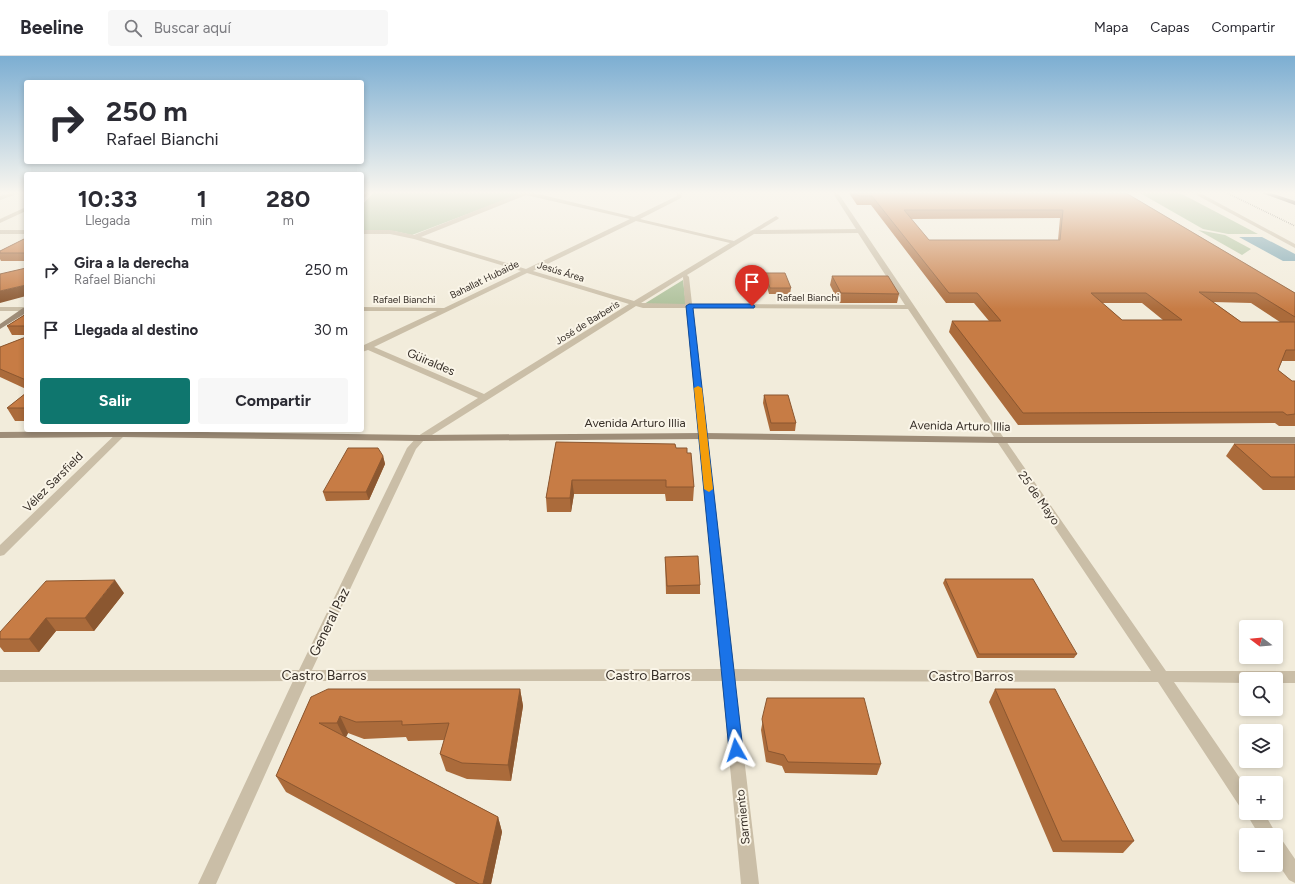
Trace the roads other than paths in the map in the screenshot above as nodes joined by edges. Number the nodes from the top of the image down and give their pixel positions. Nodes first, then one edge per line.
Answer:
1 (859, 231) edge
2 (0, 232) edge
3 (24, 232) edge
4 (364, 232) edge
5 (429, 232) edge
6 (609, 232) edge
7 (689, 232) edge
8 (754, 232) joint
9 (792, 232) edge
10 (1268, 232) edge
11 (415, 237) junction
12 (736, 243) junction
13 (1295, 246) edge
14 (525, 271) junction
15 (683, 274) junction
16 (634, 304) junction
17 (689, 306) junction
18 (910, 307) junction
19 (0, 309) edge
20 (445, 309) junction
21 (24, 310) edge
22 (364, 310) edge
23 (24, 311) edge
24 (0, 327) edge
25 (365, 349) edge
26 (485, 398) junction
27 (122, 432) edge
28 (204, 433) edge
29 (0, 435) edge
30 (703, 436) junction
31 (421, 438) junction
32 (999, 440) junction
33 (1295, 440) edge
34 (412, 448) joint
35 (0, 552) edge
36 (303, 675) junction
37 (728, 675) junction
38 (0, 676) edge
39 (1163, 677) junction
40 (1295, 677) edge
41 (1239, 791) edge
42 (1283, 856) edge
43 (1295, 874) edge
44 (207, 884) edge
45 (750, 884) edge

1 - 18 street, 25 de Mayo
2 - 3 street
4 - 11 street, Jesús Área
5 - 11 street
6 - 14 street, Bahallat Hubaide
7 - 12 street
8 - 9 street
8 - 12 street, José de Barberis
10 - 13 street
11 - 14 street, Jesús Área
12 - 15 street, José de Barberis
14 - 16 street, Jesús Área
14 - 20 street, Bahallat Hubaide
15 - 16 street, José de Barberis
15 - 17 street, Sarmiento
16 - 17 street, Rafael Bianchi
16 - 26 street, José de Barberis
17 - 18 street, Rafael Bianchi
17 - 30 street, Sarmiento
18 - 32 street, 25 de Mayo
19 - 21 street
20 - 22 street, Rafael Bianchi
20 - 25 street, Bahallat Hubaide
23 - 24 main road
25 - 26 street, Güiraldes
26 - 31 street, José de Barberis
27 - 28 main road, Avenida Arturo Illia
27 - 29 main road, Avenida Arturo Illia
27 - 35 street, Vélez Sarsfield
28 - 31 main road, Avenida Arturo Illia
30 - 31 main road, Avenida Arturo Illia
30 - 32 main road, Avenida Arturo Illia
30 - 37 street, Sarmiento
31 - 34 street, José de Barberis
32 - 33 main road, Avenida Arturo Illia
32 - 39 street, 25 de Mayo
34 - 36 street, General Paz
36 - 37 street, Castro Barros
36 - 38 street, Castro Barros
36 - 44 street, General Paz
37 - 39 street, Castro Barros
37 - 45 street, Sarmiento
39 - 40 street, Castro Barros
39 - 41 street, 25 de Mayo
42 - 43 street

